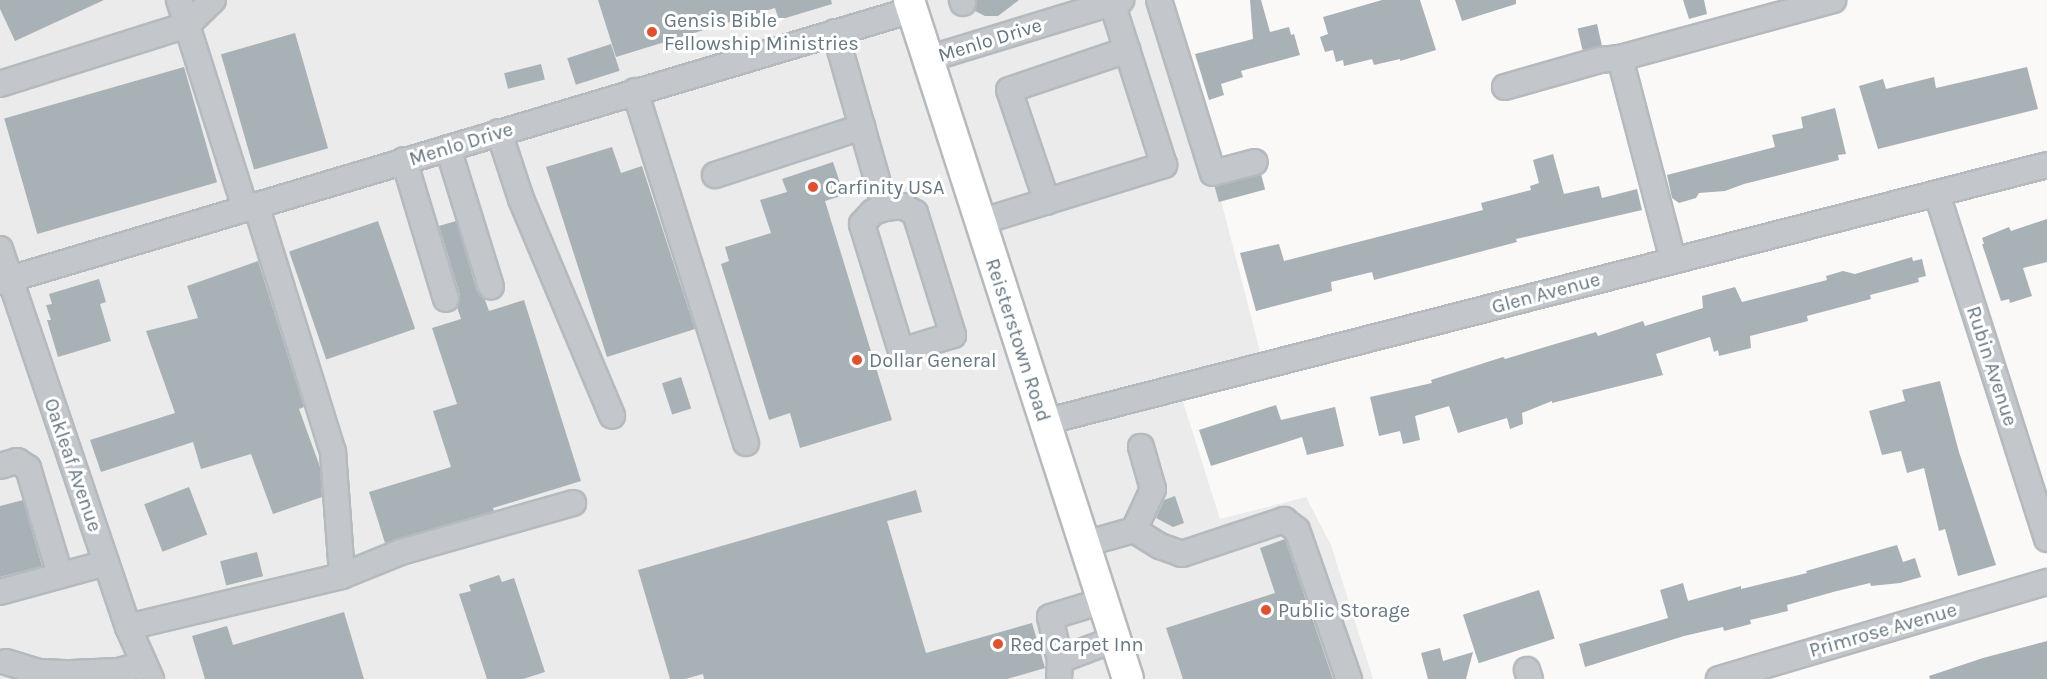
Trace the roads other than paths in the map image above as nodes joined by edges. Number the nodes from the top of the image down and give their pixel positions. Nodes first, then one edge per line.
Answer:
1 (179, 0) edge
2 (213, 0) edge
3 (1160, 0) edge
4 (1833, 0) edge
5 (1114, 1) edge
6 (910, 5) edge
7 (187, 25) junction
8 (835, 32) junction
9 (1126, 50) junction
10 (1620, 58) junction
11 (928, 59) junction
12 (0, 84) edge
13 (1504, 87) dead end
14 (635, 91) junction
15 (862, 127) junction
16 (498, 132) junction
17 (448, 148) junction
18 (404, 160) junction
19 (1255, 162) dead end
20 (2047, 165) edge
21 (715, 176) dead end
22 (1936, 194) junction
23 (1047, 202) junction
24 (251, 207) junction
25 (885, 208) junction
26 (980, 222) junction
27 (0, 249) edge
28 (1673, 260) junction
29 (5, 281) edge
30 (491, 287) dead end
31 (446, 299) dead end
32 (612, 416) dead end
33 (1044, 422) junction
34 (746, 443) dead end
35 (1141, 447) dead end
36 (0, 466) edge
37 (573, 503) dead end
38 (1134, 530) junction
39 (2047, 539) edge
40 (1084, 544) junction
41 (106, 563) junction
42 (60, 575) junction
43 (342, 576) junction
44 (2047, 582) edge
45 (0, 592) edge
46 (1103, 602) junction
47 (128, 627) junction
48 (1115, 639) junction
49 (6, 662) dead end
50 (1059, 670) edge
51 (148, 671) edge
52 (1128, 679) edge
53 (1349, 679) edge
54 (1719, 679) edge

1 - 7 street
2 - 7 street
3 - 19 street
4 - 10 street
5 - 9 street
5 - 11 street, Menlo Drive
6 - 8 street, Menlo Drive
6 - 11 main road, Reisterstown Road
7 - 12 street
7 - 24 street
8 - 14 street, Menlo Drive
8 - 15 street
9 - 23 street
9 - 23 street
10 - 13 street
10 - 28 street
11 - 26 main road, Reisterstown Road
14 - 16 street, Menlo Drive
14 - 34 street
15 - 21 street
15 - 25 street
16 - 17 street, Menlo Drive
16 - 32 street
17 - 18 street, Menlo Drive
17 - 30 street
18 - 24 street, Menlo Drive
18 - 31 street
20 - 22 street, Glen Avenue
22 - 28 street, Glen Avenue
22 - 39 street, Rubin Avenue
23 - 26 street
24 - 29 street, Menlo Drive
24 - 43 street
25 - 25 street
26 - 33 main road, Reisterstown Road
27 - 29 street, Oakleaf Avenue
28 - 33 street, Glen Avenue
29 - 41 street, Oakleaf Avenue
33 - 40 main road, Reisterstown Road
35 - 38 street
36 - 42 street
37 - 43 street
38 - 40 street
38 - 53 street
40 - 46 main road, Reisterstown Road
41 - 42 street
41 - 47 street, Oakleaf Avenue
42 - 45 street
43 - 47 street
44 - 54 street, Primrose Avenue
46 - 48 main road, Reisterstown Road
46 - 50 street
47 - 51 street, Oakleaf Avenue
48 - 50 street
48 - 52 main road, Reisterstown Road
49 - 51 street

